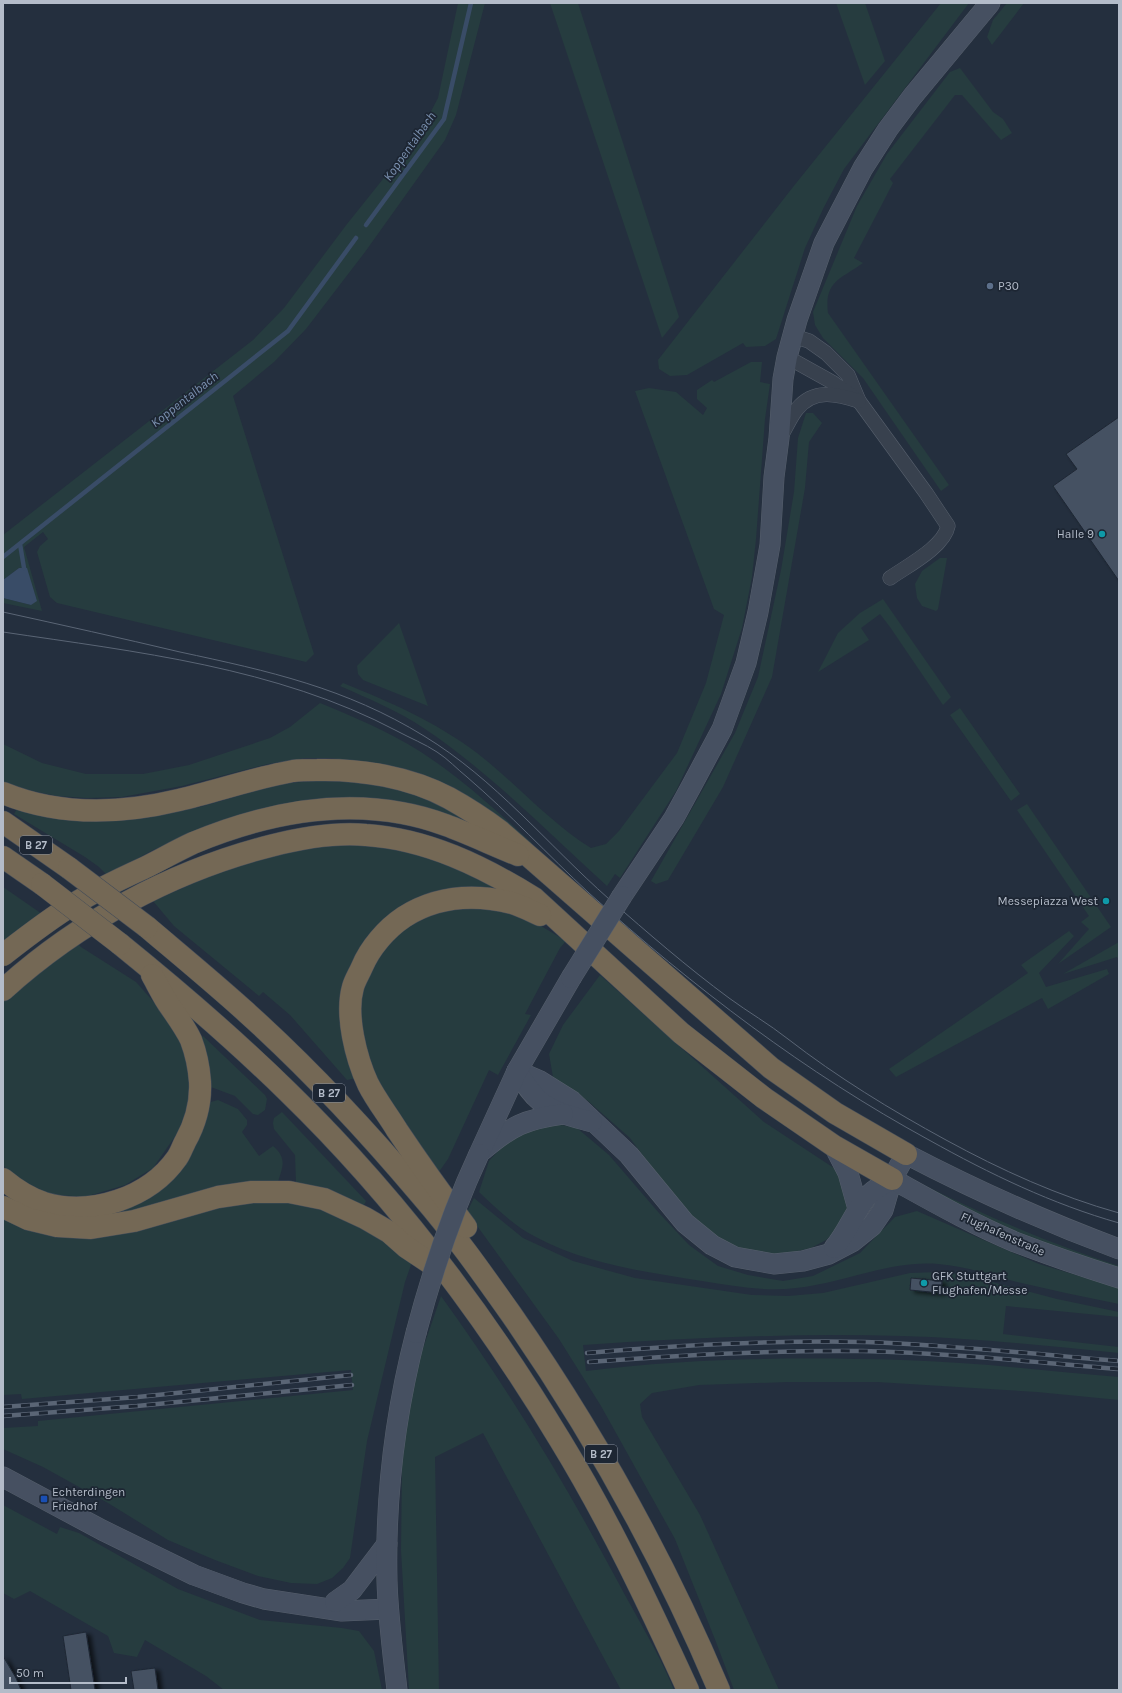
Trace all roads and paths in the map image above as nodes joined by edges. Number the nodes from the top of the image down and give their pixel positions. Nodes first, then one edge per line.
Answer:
1 (990, 3) edge
2 (793, 336) junction
3 (787, 357) junction
4 (859, 401) junction
5 (780, 438) junction
6 (890, 578) dead end
7 (3, 793) edge
8 (3, 822) edge
9 (3, 857) edge
10 (532, 861) junction
11 (569, 931) junction
12 (3, 955) edge
13 (147, 966) junction
14 (3, 990) edge
15 (517, 1071) junction
16 (563, 1114) junction
17 (596, 1123) junction
18 (834, 1146) junction
19 (478, 1154) junction
20 (906, 1154) junction
21 (3, 1179) edge
22 (892, 1179) junction
23 (3, 1207) edge
24 (858, 1209) junction
25 (1119, 1248) edge
26 (829, 1254) junction
27 (447, 1274) junction
28 (1119, 1278) edge
29 (487, 1280) junction
30 (3, 1477) edge
31 (387, 1544) junction
32 (335, 1602) junction
33 (315, 1606) junction
34 (388, 1609) junction
35 (397, 1690) edge
36 (688, 1690) edge
37 (719, 1690) edge

1 - 2 main road
2 - 3 main road
2 - 4 street
3 - 4 street
3 - 5 main road
4 - 5 street
4 - 6 street
5 - 15 main road, bridge
7 - 10 highway
8 - 29 highway, B 27, bridge
9 - 13 highway, B 27, bridge
10 - 12 highway
10 - 20 highway
11 - 14 highway
11 - 18 highway
11 - 29 highway
13 - 21 highway
13 - 27 highway, B 27
15 - 16 main road
15 - 17 main road
15 - 19 main road
16 - 17 main road
16 - 19 main road
17 - 26 main road
18 - 22 highway
18 - 24 main road
19 - 31 main road, bridge
20 - 22 main road
20 - 25 main road
22 - 24 main road
22 - 26 main road
22 - 28 main road, Flughafenstraße
23 - 27 highway
24 - 26 main road
27 - 36 highway, B 27
29 - 37 highway, B 27
30 - 33 main road
31 - 32 main road
31 - 34 main road
32 - 33 main road
32 - 34 main road
33 - 34 main road
34 - 35 main road

